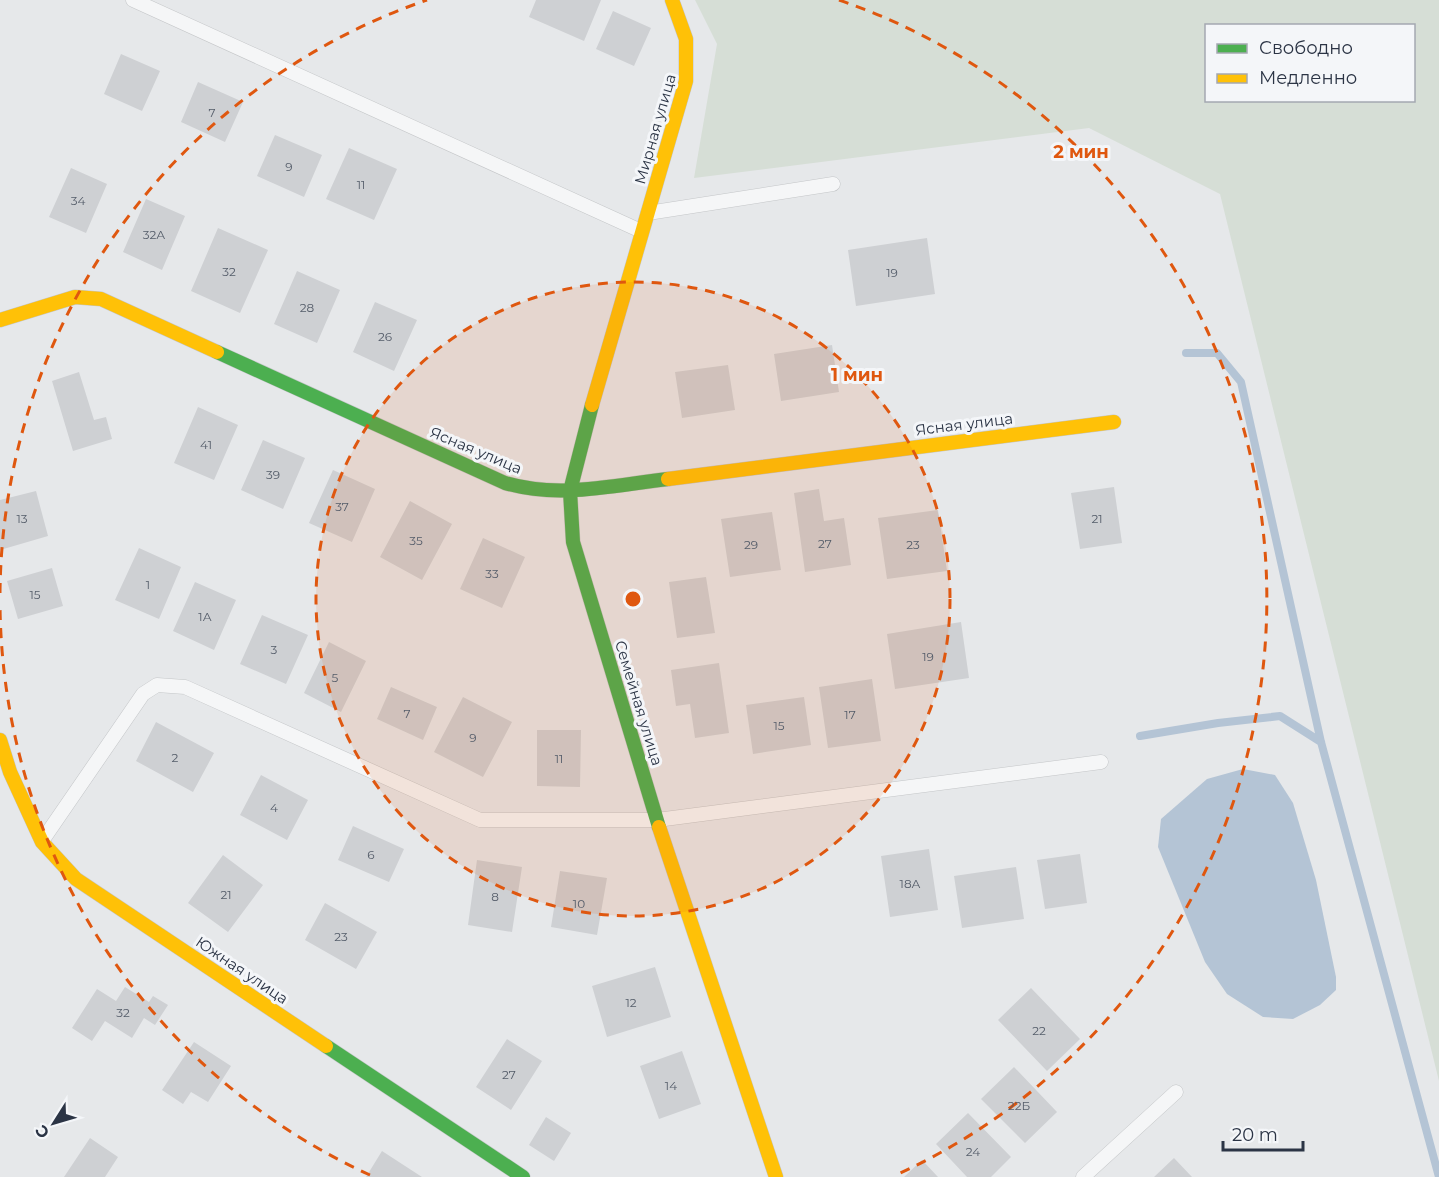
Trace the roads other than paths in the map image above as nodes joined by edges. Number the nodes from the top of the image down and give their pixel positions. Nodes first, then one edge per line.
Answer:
1 (133, 0) edge
2 (672, 0) edge
3 (833, 184) dead end
4 (648, 213) junction
5 (641, 231) junction
6 (0, 320) edge
7 (1114, 422) dead end
8 (570, 491) junction
9 (0, 740) edge
10 (1101, 762) dead end
11 (657, 820) junction
12 (42, 842) junction
13 (1176, 1092) dead end
14 (523, 1177) edge
15 (776, 1177) edge
16 (1083, 1177) edge

1 - 5 lane
2 - 4 street, Мирная улица
3 - 4 lane
4 - 5 street, Мирная улица
5 - 8 street, Семейная улица
6 - 8 street, Ясная улица
7 - 8 street, Ясная улица
8 - 11 street, Семейная улица
9 - 12 street, Южная улица
10 - 11 lane
11 - 12 lane
11 - 15 street, Семейная улица
12 - 14 street, Южная улица
13 - 16 lane

